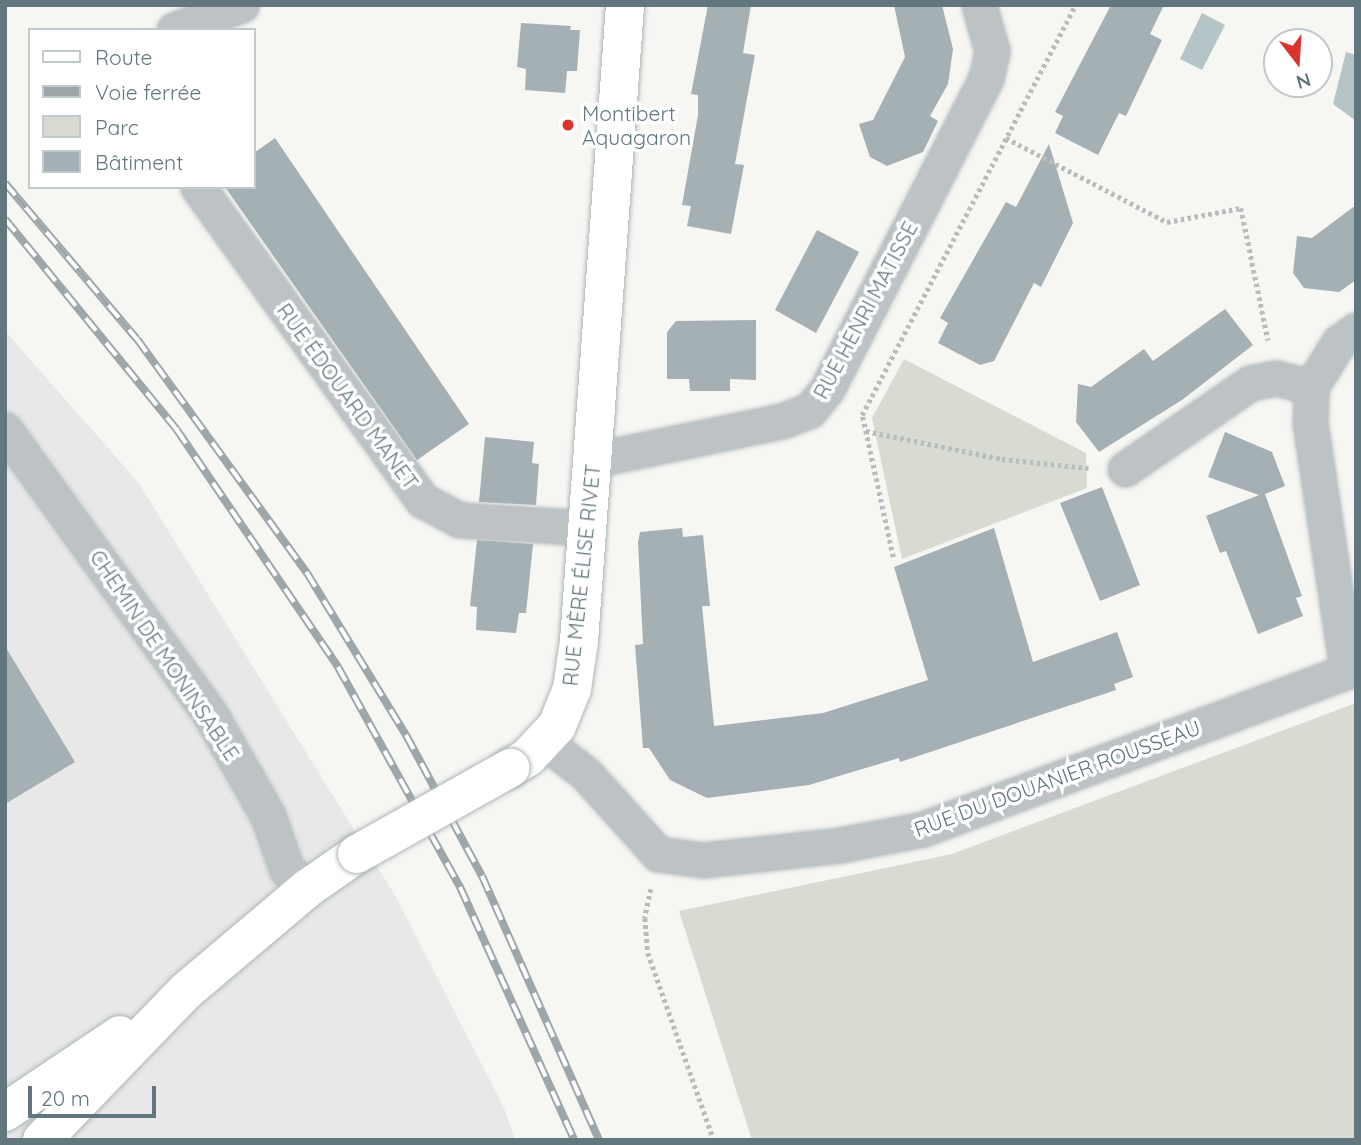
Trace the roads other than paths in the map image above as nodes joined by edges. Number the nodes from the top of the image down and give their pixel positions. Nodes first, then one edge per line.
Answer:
1 (241, 5) edge
2 (625, 5) edge
3 (979, 5) edge
4 (179, 28) edge
5 (199, 189) edge
6 (1356, 330) edge
7 (1311, 387) junction
8 (5, 430) edge
9 (593, 460) junction
10 (1125, 469) road end
11 (588, 528) junction
12 (1351, 669) edge
13 (545, 742) junction
14 (308, 888) junction
15 (186, 990) junction
16 (5, 1112) edge
17 (41, 1140) edge

1 - 4 street
2 - 9 street, RUE MÈRE ÉLISE RIVET
3 - 9 street, RUE HENRI MATISSE
5 - 11 street, RUE ÉDOUARD MANET
6 - 7 street
7 - 10 street
7 - 12 street
8 - 14 street, CHEMIN DE MONINSABLE
9 - 11 street, RUE MÈRE ÉLISE RIVET
11 - 13 street, RUE MÈRE ÉLISE RIVET
12 - 13 street, RUE DU DOUANIER ROUSSEAU
13 - 14 street, RUE MÈRE ÉLISE RIVET, bridge
14 - 15 street, RUE MÈRE ÉLISE RIVET
15 - 16 street, RUE MÈRE ÉLISE RIVET
15 - 17 street, RUE MÈRE ÉLISE RIVET

